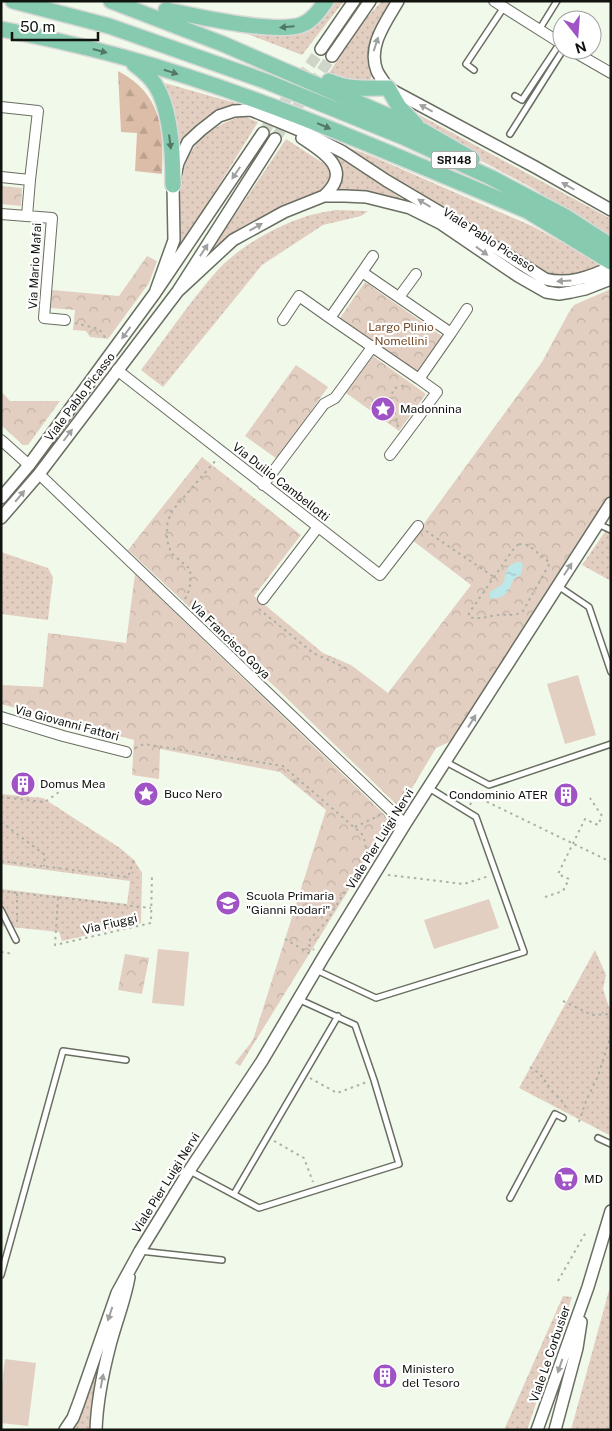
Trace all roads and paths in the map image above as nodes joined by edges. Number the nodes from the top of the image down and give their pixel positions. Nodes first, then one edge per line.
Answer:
1 (12, 1) edge
2 (112, 1) edge
3 (134, 1) edge
4 (326, 1) edge
5 (354, 1) edge
6 (370, 1) edge
7 (398, 1) edge
8 (494, 1) edge
9 (557, 1) edge
10 (504, 7) junction
11 (166, 10) junction
12 (1, 29) edge
13 (540, 30) junction
14 (552, 39) edge
15 (321, 49) tunnel mouth
16 (332, 56) tunnel mouth
17 (124, 57) junction
18 (552, 58) edge
19 (553, 60) edge
20 (588, 60) edge
21 (474, 70) dead end
22 (611, 74) edge
23 (388, 88) junction
24 (515, 96) dead end
25 (1, 107) edge
26 (338, 112) junction
27 (264, 114) junction
28 (423, 131) junction
29 (263, 133) tunnel mouth
30 (510, 134) dead end
31 (275, 139) tunnel mouth
32 (1, 177) edge
33 (30, 180) junction
34 (173, 185) junction
35 (324, 196) junction
36 (611, 210) edge
37 (530, 212) junction
38 (1, 214) edge
39 (27, 216) junction
40 (566, 217) junction
41 (611, 246) edge
42 (373, 256) dead end
43 (611, 262) edge
44 (611, 267) edge
45 (362, 272) junction
46 (416, 274) dead end
47 (611, 279) edge
48 (178, 291) junction
49 (155, 293) junction
50 (399, 297) junction
51 (467, 308) dead end
52 (330, 318) junction
53 (65, 320) joint
54 (282, 320) dead end
55 (451, 333) junction
56 (107, 340) dead end
57 (373, 346) junction
58 (117, 370) junction
59 (417, 377) junction
60 (403, 438) junction
61 (1, 440) edge
62 (222, 452) junction
63 (390, 455) dead end
64 (28, 465) junction
65 (39, 474) junction
66 (264, 485) junction
67 (1, 498) edge
68 (611, 503) edge
69 (1, 518) edge
70 (598, 523) junction
71 (418, 526) joint
72 (318, 527) junction
73 (611, 530) edge
74 (494, 577) junction
75 (558, 586) junction
76 (263, 599) joint
77 (180, 609) junction
78 (350, 670) dead end
79 (611, 672) edge
80 (1, 717) edge
81 (144, 744) dead end
82 (611, 744) edge
83 (126, 752) dead end
84 (446, 762) junction
85 (297, 777) junction
86 (482, 782) junction
87 (294, 783) dead end
88 (429, 788) junction
89 (59, 792) dead end
90 (475, 796) junction
91 (1, 797) edge
92 (590, 798) dead end
93 (467, 811) junction
94 (384, 814) dead end
95 (1, 822) edge
96 (405, 824) junction
97 (355, 827) junction
98 (573, 844) junction
99 (134, 860) dead end
100 (1, 861) edge
101 (611, 862) edge
102 (44, 866) junction
103 (374, 873) junction
104 (152, 874) dead end
105 (496, 874) junction
106 (1, 891) edge
107 (17, 893) junction
108 (545, 897) dead end
109 (58, 898) junction
110 (151, 908) junction
111 (1, 910) edge
112 (285, 939) dead end
113 (16, 940) joint
114 (1, 952) edge
115 (14, 954) dead end
116 (317, 960) junction
117 (298, 999) junction
118 (563, 1001) dead end
119 (611, 1014) edge
120 (338, 1016) junction
121 (611, 1035) edge
122 (126, 1060) dead end
123 (530, 1067) dead end
124 (304, 1075) junction
125 (374, 1080) junction
126 (563, 1118) joint
127 (579, 1122) dead end
128 (267, 1137) junction
129 (598, 1138) dead end
130 (611, 1144) edge
131 (189, 1171) junction
132 (315, 1190) junction
133 (234, 1194) junction
134 (510, 1198) dead end
135 (611, 1211) edge
136 (586, 1232) dead end
137 (140, 1251) junction
138 (222, 1260) dead end
139 (131, 1270) junction
140 (1, 1275) edge
141 (558, 1281) dead end
142 (588, 1287) junction
143 (65, 1430) edge
144 (96, 1430) edge
145 (537, 1430) edge
146 (554, 1430) edge

1 - 26 main road, SR148
2 - 28 main road
3 - 11 main road
4 -> 11 main road
5 - 15 street
6 - 16 street
23 -> 7 street
8 - 10 street
9 - 13 lane
10 - 13 street
10 - 21 lane
11 - 23 main road
12 -> 17 main road
13 - 14 street
17 -> 34 main road
17 -> 37 main road
18 - 24 lane
19 - 30 lane
20 - 22 street
23 - 28 main road
36 -> 23 street
25 - 33 street
26 - 37 main road, SR148
26 - 40 main road, SR148
27 - 34 street, Viale Pablo Picasso
27 - 35 street
44 -> 27 street
28 - 40 main road
29 -> 49 street, Viale Pablo Picasso
48 -> 31 street, Viale Pablo Picasso
32 - 33 street
33 - 39 street
34 - 49 street, Viale Pablo Picasso
35 -> 47 street, Viale Pablo Picasso
48 -> 35 street, Viale Pablo Picasso
37 - 43 main road, SR148
38 - 39 street
39 - 53 street, Via Mario Mafai
40 - 41 main road, SR148
42 - 45 street
45 - 50 street
45 - 52 street
46 - 50 street
48 - 58 street, Viale Pablo Picasso
49 -> 64 street, Viale Pablo Picasso
50 - 55 street
51 - 55 street
52 - 54 street
52 - 57 street
53 - 56 path
55 - 59 street
57 - 59 street
57 - 66 street
58 - 62 street, Via Duilio Cambellotti
65 -> 58 street, Viale Pablo Picasso
59 - 60 street
59 - 60 path
60 - 63 street
61 - 64 street
62 - 66 street, Via Duilio Cambellotti
62 - 77 path
64 - 67 street, Viale Pablo Picasso
69 -> 65 street, Viale Pablo Picasso
65 - 77 street, Via Francisco Goya
66 - 72 street, Via Duilio Cambellotti
68 - 70 street, Viale Pier Luigi Nervi
70 - 73 lane
75 -> 70 street, Viale Pier Luigi Nervi
71 - 72 street, Via Duilio Cambellotti
71 - 74 path
72 - 76 street
74 - 74 path
75 - 79 lane
84 -> 75 street, Viale Pier Luigi Nervi
76 - 78 path
77 - 96 street, Via Francisco Goya
80 - 83 street, Via Giovanni Fattori
81 - 85 path
82 - 86 lane
84 - 86 lane
84 - 88 street, Viale Pier Luigi Nervi
85 - 87 path
85 - 97 path
86 - 90 path
88 - 93 lane
88 - 96 street, Viale Pier Luigi Nervi
89 - 91 path
90 - 93 path
90 - 98 path
92 - 98 path
93 - 105 lane
94 - 97 path
95 - 102 path
96 - 103 street, Viale Pier Luigi Nervi
97 - 116 path
98 - 101 path
98 - 108 path
99 - 102 path
100 - 102 path
103 - 105 path
103 - 116 street, Viale Pier Luigi Nervi
104 - 110 path, Via Fiuggi
105 - 116 lane
106 - 107 path
107 - 109 path
107 - 113 path
109 - 110 path
109 - 110 path, Via Fiuggi
111 - 113 lane
112 - 116 path
114 - 115 path
116 - 117 street, Viale Pier Luigi Nervi
117 - 120 lane
117 - 131 street, Viale Pier Luigi Nervi
118 - 119 path
120 - 124 lane
120 - 125 lane
121 - 127 path
122 - 140 lane
123 - 126 path
124 - 125 path
124 - 128 lane
125 - 132 lane
126 - 134 lane
128 - 132 path
128 - 133 lane
129 - 130 lane
131 - 133 lane
131 - 137 street, Viale Pier Luigi Nervi
132 - 133 lane
135 - 142 street, Viale Le Corbusier
136 - 141 path
137 - 138 lane
137 - 139 street, Viale Pier Luigi Nervi
139 -> 143 street, Viale Pier Luigi Nervi
144 -> 139 street, Viale Pier Luigi Nervi
142 -> 145 street, Viale Le Corbusier
142 - 146 street, Viale Le Corbusier

